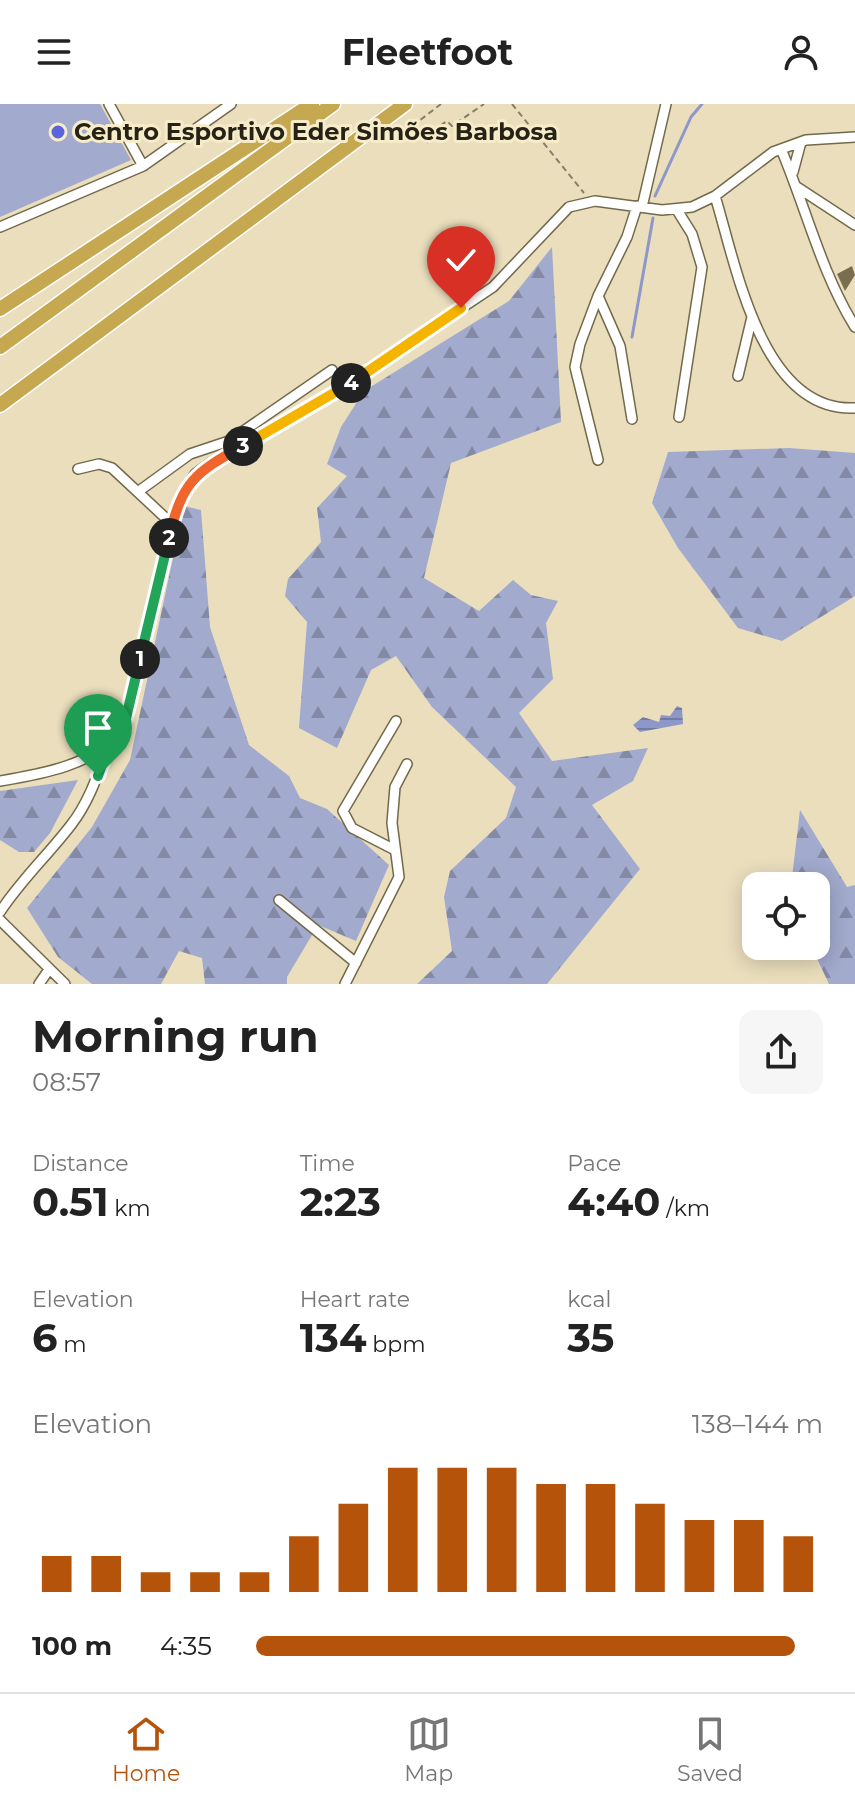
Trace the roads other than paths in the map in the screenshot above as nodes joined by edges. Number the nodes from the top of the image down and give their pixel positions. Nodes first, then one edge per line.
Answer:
1 (109, 104) edge
2 (231, 104) edge
3 (312, 104) edge
4 (333, 104) edge
5 (405, 104) edge
6 (666, 104) edge
7 (855, 137) edge
8 (801, 142) junction
9 (781, 149) junction
10 (143, 166) junction
11 (793, 172) junction
12 (797, 187) junction
13 (715, 196) junction
14 (640, 207) junction
15 (677, 210) junction
16 (855, 225) edge
17 (0, 227) edge
18 (45, 282) junction
19 (598, 296) junction
20 (0, 309) edge
21 (752, 317) junction
22 (0, 319) edge
23 (855, 327) edge
24 (0, 347) edge
25 (332, 370) dead end
26 (738, 376) dead end
27 (0, 405) edge
28 (855, 408) edge
29 (679, 417) dead end
30 (632, 419) dead end
31 (598, 460) dead end
32 (78, 469) dead end
33 (139, 491) junction
34 (172, 524) junction
35 (396, 721) dead end
36 (108, 747) junction
37 (407, 764) dead end
38 (0, 781) edge
39 (393, 849) junction
40 (279, 900) dead end
41 (0, 912) edge
42 (0, 920) edge
43 (356, 963) junction
44 (48, 971) junction
45 (39, 984) edge
46 (65, 984) edge
47 (345, 984) edge

1 - 10 street
2 - 10 street
3 - 18 highway
4 - 24 highway
5 - 27 highway
6 - 14 street
7 - 8 street
8 - 9 street
8 - 11 street
9 - 11 street
9 - 13 street
10 - 17 street
11 - 12 street
12 - 16 street
12 - 23 street
13 - 15 street
13 - 21 street
14 - 15 street
14 - 19 street
14 - 34 street
15 - 29 street
18 - 20 highway
18 - 22 highway
19 - 30 street
19 - 31 street
21 - 26 street
21 - 28 street
25 - 33 street
32 - 33 street
33 - 34 street
34 - 36 street
35 - 39 street
36 - 38 street
36 - 41 street
37 - 39 street
39 - 43 street
40 - 43 street
42 - 44 street
43 - 47 street
44 - 45 street
44 - 46 street

